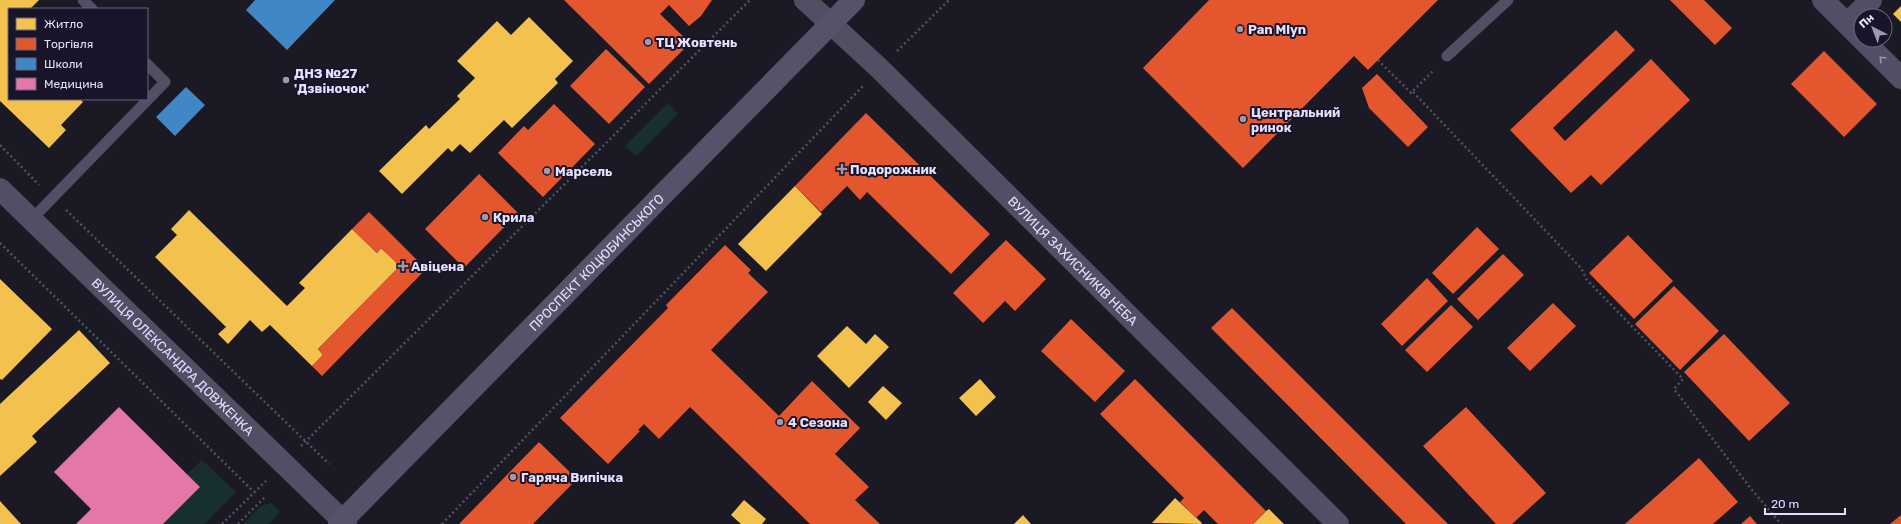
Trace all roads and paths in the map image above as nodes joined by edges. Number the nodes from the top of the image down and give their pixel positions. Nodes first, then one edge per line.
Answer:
1 (84, 0) edge
2 (750, 0) edge
3 (805, 0) edge
4 (854, 0) edge
5 (949, 0) edge
6 (1508, 0) edge
7 (1824, 0) edge
8 (91, 8) edge
9 (831, 24) junction
10 (1853, 30) edge
11 (1872, 48) edge
12 (1448, 56) joint
13 (1378, 60) dead end
14 (148, 65) edge
15 (880, 68) junction
16 (1901, 78) edge
17 (1413, 92) junction
18 (148, 99) edge
19 (147, 100) edge
20 (0, 145) edge
21 (0, 189) edge
22 (53, 197) junction
23 (32, 219) junction
24 (0, 242) edge
25 (306, 441) junction
26 (283, 464) junction
27 (329, 464) dead end
28 (254, 492) junction
29 (265, 497) dead end
30 (1332, 522) edge
31 (343, 523) edge
32 (222, 524) edge
33 (238, 524) edge
34 (442, 524) edge
35 (1781, 524) edge

1 - 8 lane
2 - 25 path
3 - 9 street, ВУЛИЦЯ ЗАХИСНИКІВ НЕБА
4 - 9 main road, ПРОСПЕКТ КОЦЮБИНСЬКОГО
5 - 15 path
6 - 12 lane
7 - 10 street
9 - 15 street, ВУЛИЦЯ ЗАХИСНИКІВ НЕБА
9 - 31 main road, ПРОСПЕКТ КОЦЮБИНСЬКОГО
16 -> 11 street
12 - 17 path
13 - 17 path
14 - 18 lane
15 - 30 street, ВУЛИЦЯ ЗАХИСНИКІВ НЕБА
15 - 34 path
17 - 35 path
19 - 22 lane
20 - 22 path
21 - 23 street, ВУЛИЦЯ ОЛЕКСАНДРА ДОВЖЕНКА
22 - 23 lane
22 - 25 path
23 - 26 street, ВУЛИЦЯ ОЛЕКСАНДРА ДОВЖЕНКА
24 - 28 path
25 - 26 path
25 - 27 path
26 - 28 path
26 - 31 street, ВУЛИЦЯ ОЛЕКСАНДРА ДОВЖЕНКА
28 - 32 path
29 - 33 path

